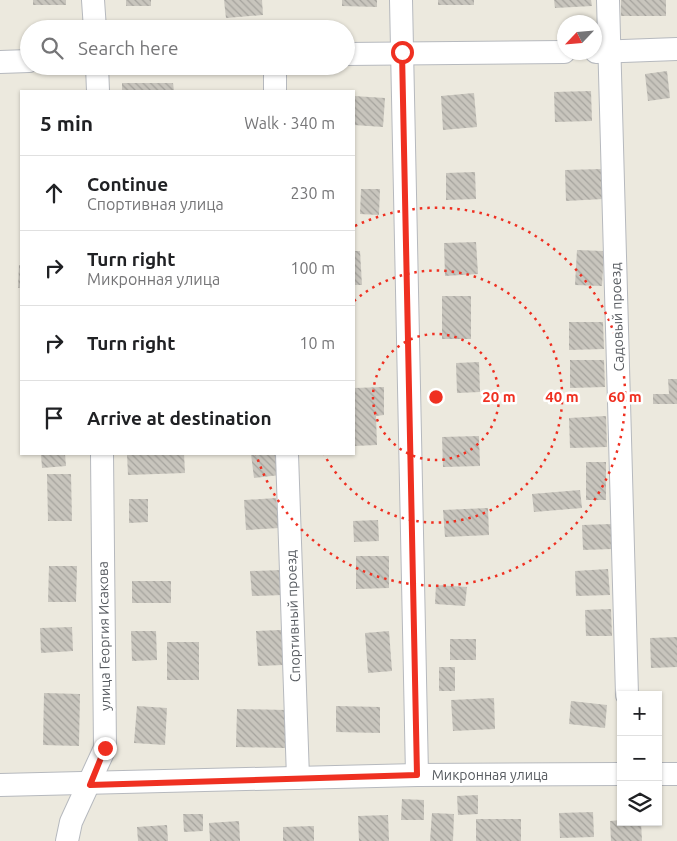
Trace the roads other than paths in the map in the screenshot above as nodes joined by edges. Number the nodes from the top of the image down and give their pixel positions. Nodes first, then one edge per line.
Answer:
1 (93, 0) edge
2 (401, 0) edge
3 (608, 0) edge
4 (94, 20) edge
5 (677, 50) edge
6 (402, 52) junction
7 (557, 52) edge
8 (602, 52) edge
9 (355, 54) edge
10 (20, 61) edge
11 (0, 62) edge
12 (97, 75) edge
13 (275, 75) edge
14 (98, 90) edge
15 (276, 90) edge
16 (102, 455) edge
17 (287, 455) edge
18 (627, 691) edge
19 (617, 774) edge
20 (662, 774) edge
21 (677, 774) edge
22 (417, 775) junction
23 (298, 778) junction
24 (0, 785) edge
25 (90, 785) junction
26 (67, 841) edge

1 - 4 street
2 - 6 street
3 - 8 street, Садовый проезд
5 - 8 street
6 - 7 street
6 - 9 street
6 - 22 street
8 - 18 street, Садовый проезд
10 - 11 street
12 - 14 street
13 - 15 street
16 - 25 street, улица Георгия Исакова
17 - 23 street, Спортивный проезд
19 - 22 street, Микронная улица
20 - 21 street
22 - 23 street, Микронная улица
23 - 25 street, Микронная улица
24 - 25 street, Микронная улица
25 - 26 street, улица Георгия Исакова

